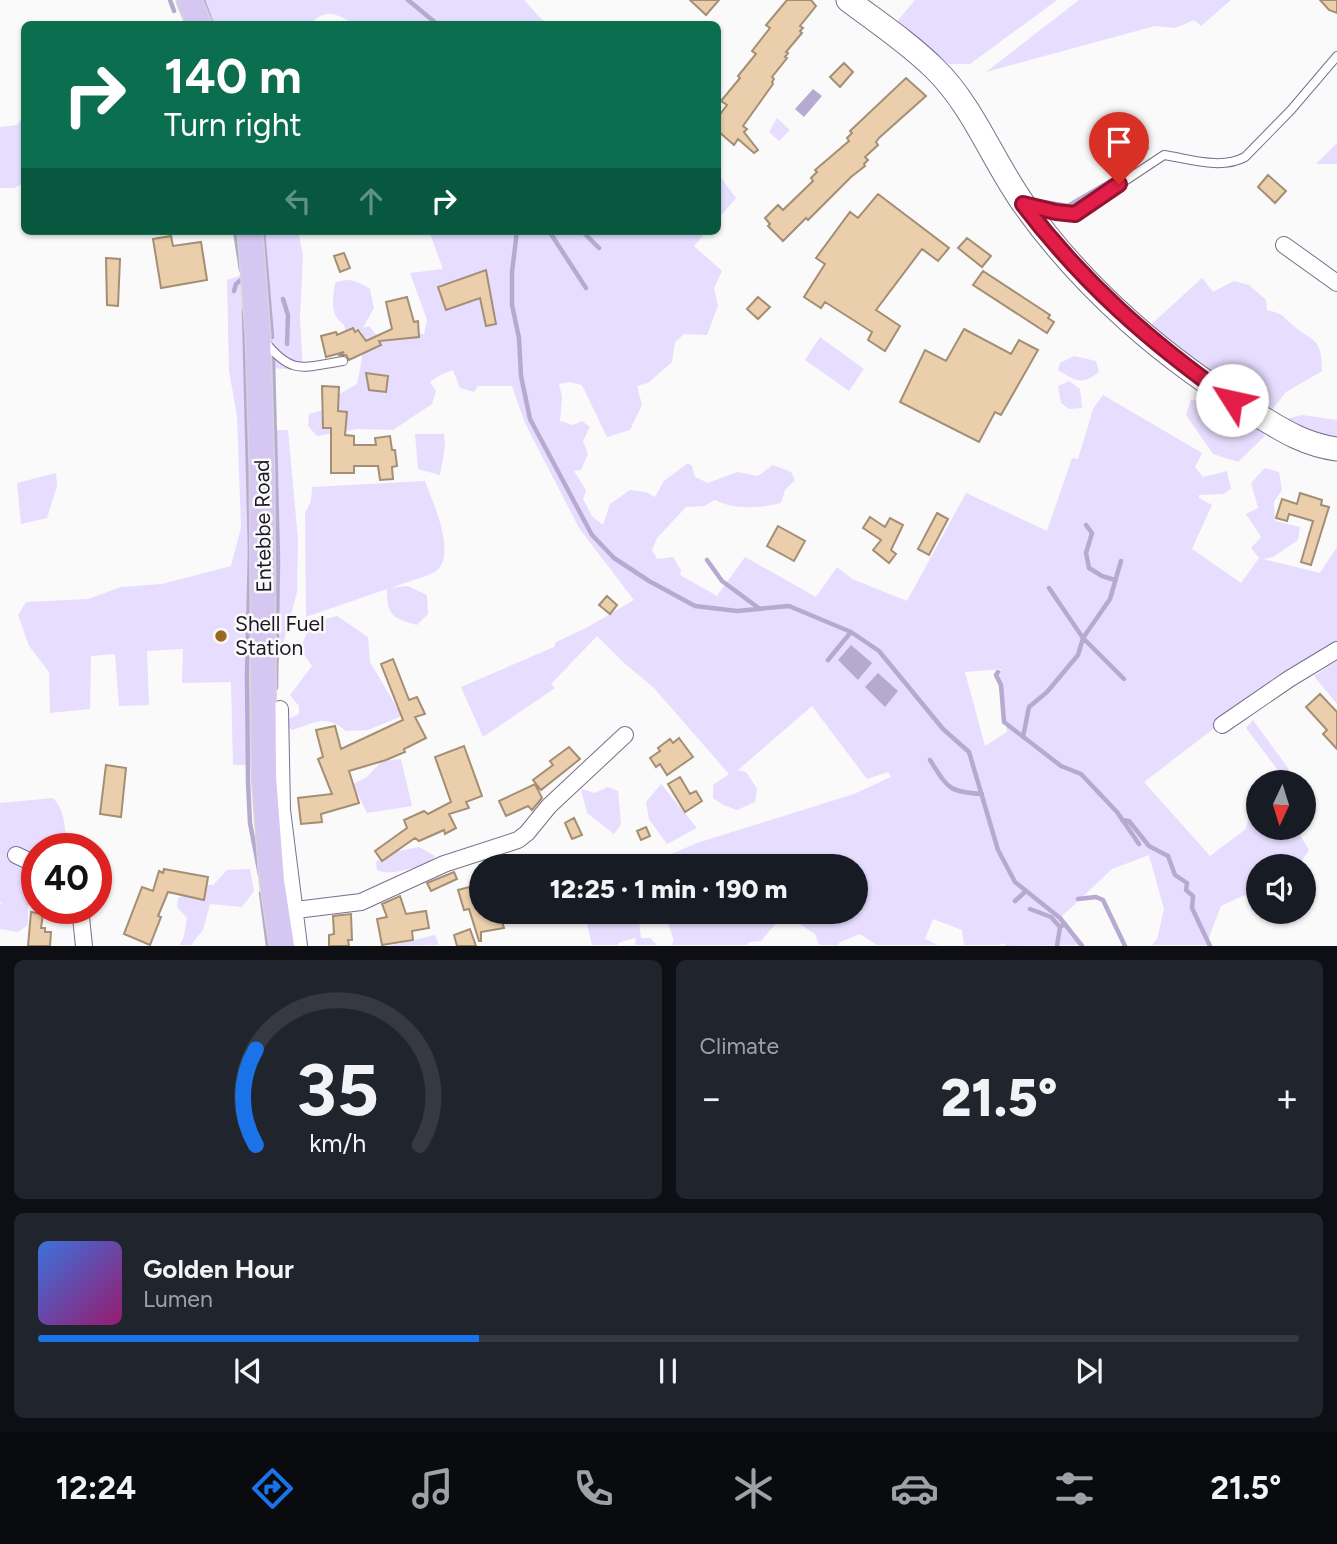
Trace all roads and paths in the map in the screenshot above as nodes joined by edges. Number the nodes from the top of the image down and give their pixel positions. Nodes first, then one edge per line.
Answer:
1 (190, 0) edge
2 (848, 0) edge
3 (198, 21) edge
4 (1337, 56) edge
5 (1023, 204) junction
6 (250, 235) edge
7 (1284, 245) dead end
8 (1337, 283) edge
9 (258, 335) junction
10 (343, 361) dead end
11 (1337, 449) edge
12 (1337, 650) edge
13 (280, 709) dead end
14 (1222, 725) dead end
15 (625, 735) dead end
16 (16, 855) dead end
17 (21, 857) edge
18 (296, 910) junction
19 (81, 924) edge
20 (83, 946) edge
21 (282, 946) edge
22 (299, 946) edge

1 - 3 main road
2 - 5 street
4 - 5 lane
5 - 11 street
6 - 9 main road, Entebbe Road
7 - 8 street
9 - 10 lane
9 - 21 main road, Entebbe Road
12 - 14 street
13 - 18 street
15 - 18 street
16 - 17 street
18 - 22 street
19 - 20 street

